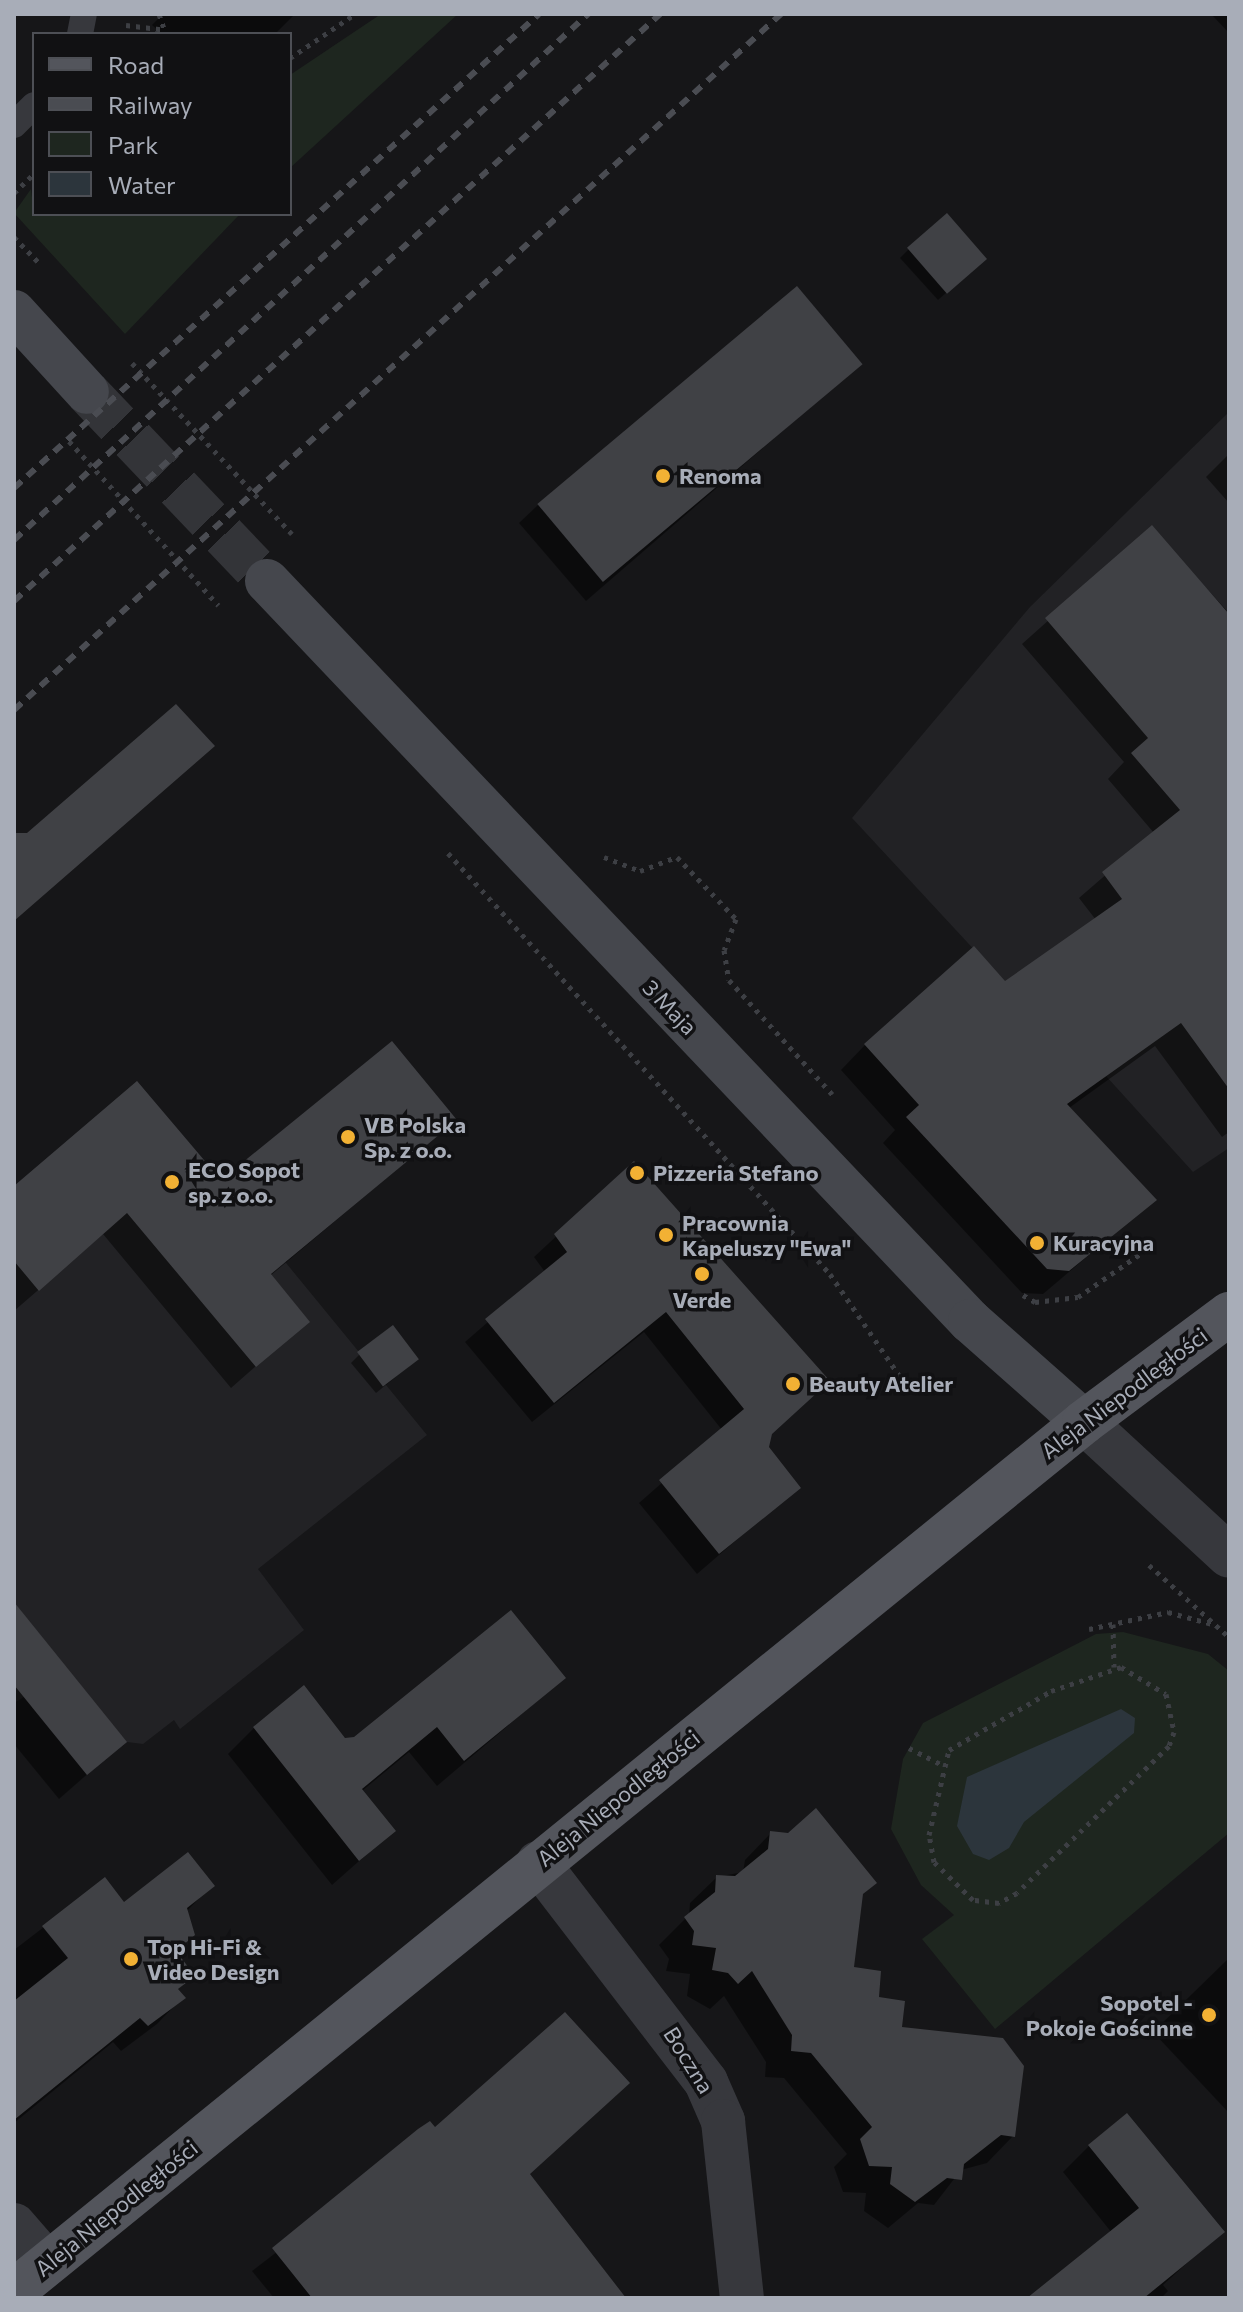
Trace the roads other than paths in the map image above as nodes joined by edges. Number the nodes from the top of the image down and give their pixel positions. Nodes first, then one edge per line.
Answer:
1 (32, 107) edge
2 (14, 125) edge
3 (14, 312) edge
4 (87, 392) tunnel mouth
5 (267, 581) tunnel mouth
6 (1229, 1314) edge
7 (1084, 1422) junction
8 (1229, 1556) edge
9 (538, 1863) junction
10 (14, 2225) edge
11 (47, 2263) junction
12 (14, 2291) edge
13 (742, 2298) edge

1 - 2 lane
3 - 4 street
5 - 7 street, 3 Maja
6 - 7 main road, Aleja Niepodległości
7 - 8 street
7 - 9 main road, Aleja Niepodległości
9 - 11 main road, Aleja Niepodległości
9 - 13 street, Boczna
10 - 11 street
11 - 12 main road, Aleja Niepodległości

